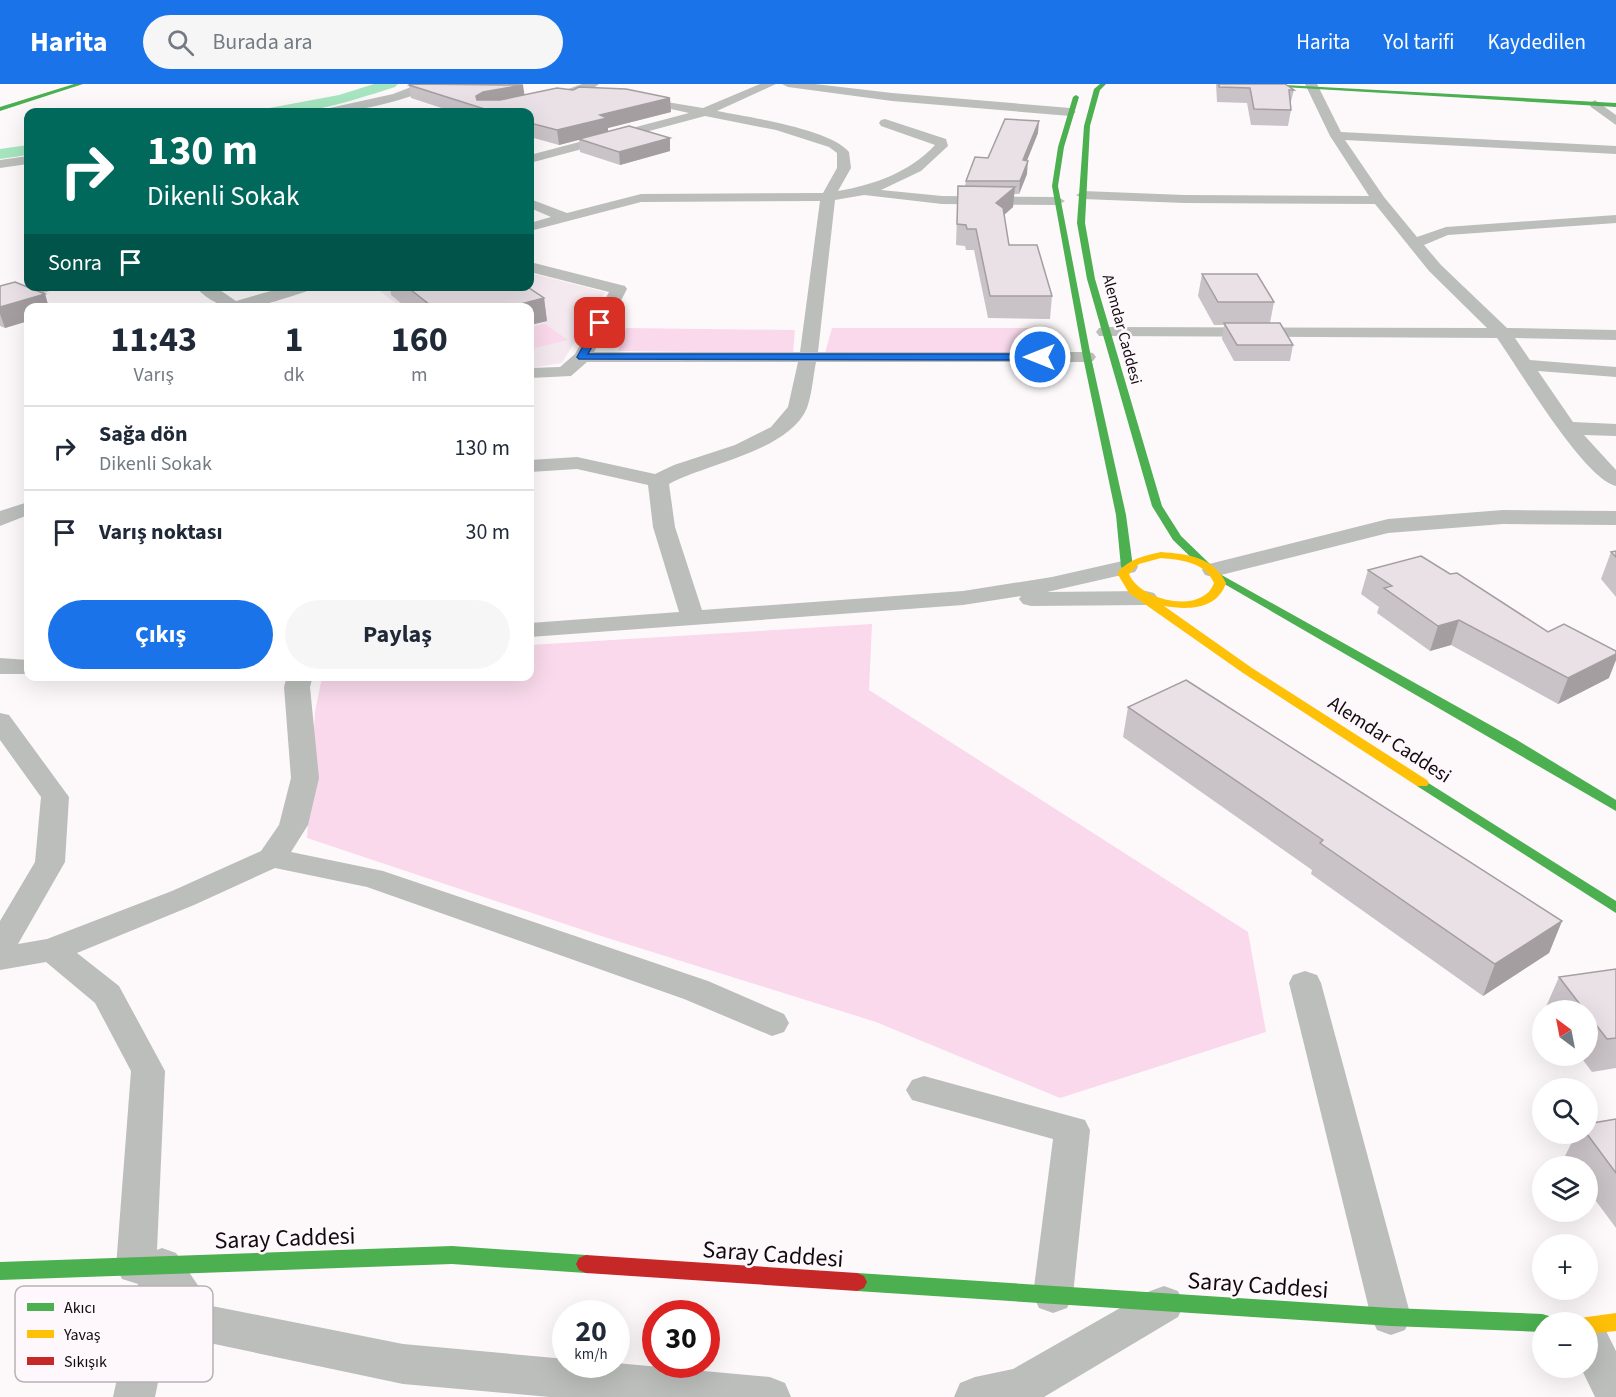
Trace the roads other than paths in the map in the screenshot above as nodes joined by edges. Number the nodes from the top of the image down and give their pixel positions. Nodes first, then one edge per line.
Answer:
1 (47, 84) edge
2 (80, 84) edge
3 (429, 84) edge
4 (593, 84) edge
5 (770, 84) edge
6 (788, 84) edge
7 (1078, 84) edge
8 (1103, 84) edge
9 (1235, 84) edge
10 (543, 85) edge
11 (1312, 87) edge
12 (566, 94) junction
13 (0, 99) edge
14 (532, 103) junction
15 (1595, 104) junction
16 (1616, 105) edge
17 (347, 108) edge
18 (506, 108) edge
19 (0, 109) edge
20 (705, 112) junction
21 (1070, 112) junction
22 (1616, 121) edge
23 (885, 123) dead end
24 (1336, 136) junction
25 (1616, 150) edge
26 (534, 158) edge
27 (24, 160) edge
28 (0, 164) edge
29 (864, 191) junction
30 (1083, 195) junction
31 (828, 197) junction
32 (1379, 200) junction
33 (1058, 201) junction
34 (534, 205) edge
35 (564, 217) junction
36 (1616, 219) edge
37 (534, 226) edge
38 (1415, 243) junction
39 (534, 268) edge
40 (33, 291) edge
41 (210, 291) edge
42 (290, 291) edge
43 (0, 301) edge
44 (226, 303) edge
45 (246, 303) edge
46 (1106, 332) junction
47 (1504, 335) junction
48 (1616, 335) edge
49 (582, 357) junction
50 (808, 357) junction
51 (1087, 357) junction
52 (1525, 365) junction
53 (1616, 372) edge
54 (534, 374) edge
55 (1567, 428) junction
56 (1616, 430) edge
57 (534, 466) edge
58 (1616, 480) edge
59 (658, 481) junction
60 (24, 510) edge
61 (1616, 518) edge
62 (0, 519) edge
63 (1127, 567) junction
64 (1212, 570) junction
65 (963, 598) junction
66 (1146, 598) junction
67 (692, 616) junction
68 (534, 630) edge
69 (0, 666) edge
70 (24, 666) edge
71 (299, 681) edge
72 (0, 721) edge
73 (1616, 806) edge
74 (272, 858) junction
75 (1616, 908) edge
76 (0, 948) edge
77 (52, 950) junction
78 (0, 958) edge
79 (1305, 983) dead end
80 (772, 1023) dead end
81 (924, 1090) dead end
82 (149, 1266) junction
83 (0, 1271) edge
84 (147, 1286) edge
85 (167, 1286) edge
86 (1053, 1295) junction
87 (1167, 1302) junction
88 (1391, 1317) junction
89 (1616, 1322) edge
90 (1532, 1323) edge
91 (1598, 1324) edge
92 (213, 1325) edge
93 (1598, 1358) edge
94 (136, 1382) edge
95 (1021, 1392) edge
96 (1616, 1395) edge
97 (134, 1397) edge
98 (770, 1397) edge
99 (975, 1397) edge

1 - 13 main road
2 - 19 main road
3 - 17 street
4 - 12 street
5 - 20 street
6 - 21 street
7 - 21 main road, Alemdar Caddesi
8 - 30 main road, Alemdar Caddesi
9 - 11 main road
10 - 14 street
11 - 15 main road
11 - 24 street
12 - 14 street
12 - 20 street
14 - 18 street
15 - 16 main road
15 - 22 street
20 - 26 street
20 - 31 street
21 - 33 main road, Alemdar Caddesi
23 - 29 street
24 - 25 street
24 - 32 street
27 - 28 street
29 - 31 street
29 - 33 street
30 - 32 street
30 - 46 main road, Alemdar Caddesi
31 - 35 street
31 - 50 street
32 - 38 street
33 - 51 main road, Alemdar Caddesi
34 - 35 street
35 - 37 street
36 - 38 street
38 - 47 street
39 - 49 street
40 - 43 street
41 - 44 street
42 - 45 street
46 - 47 street
46 - 64 main road, Alemdar Caddesi
47 - 48 street
47 - 52 street
49 - 50 street
49 - 54 street
50 - 51 street
50 - 59 street
51 - 63 main road, Alemdar Caddesi
52 - 53 street
52 - 55 street
55 - 56 street
55 - 58 street
57 - 59 street
59 - 67 street
60 - 62 street
61 - 64 street
63 - 64 main road
63 - 65 street
63 - 66 main road, Alemdar Caddesi
64 - 66 main road
64 - 73 main road, Alemdar Caddesi
65 - 66 street
65 - 67 street
66 - 75 main road, Alemdar Caddesi
67 - 68 street
69 - 70 street
71 - 74 street
72 - 76 street
74 - 77 street
74 - 80 street
77 - 78 street
77 - 82 street
79 - 88 street
81 - 86 street
82 - 83 main road, Saray Caddesi
82 - 84 street
82 - 85 street
82 - 86 main road, Saray Caddesi
86 - 87 main road, Saray Caddesi
87 - 88 main road, Saray Caddesi
87 - 95 street
88 - 90 main road, Saray Caddesi
89 - 91 main road
92 - 98 street
93 - 96 street
94 - 97 street
95 - 99 street

